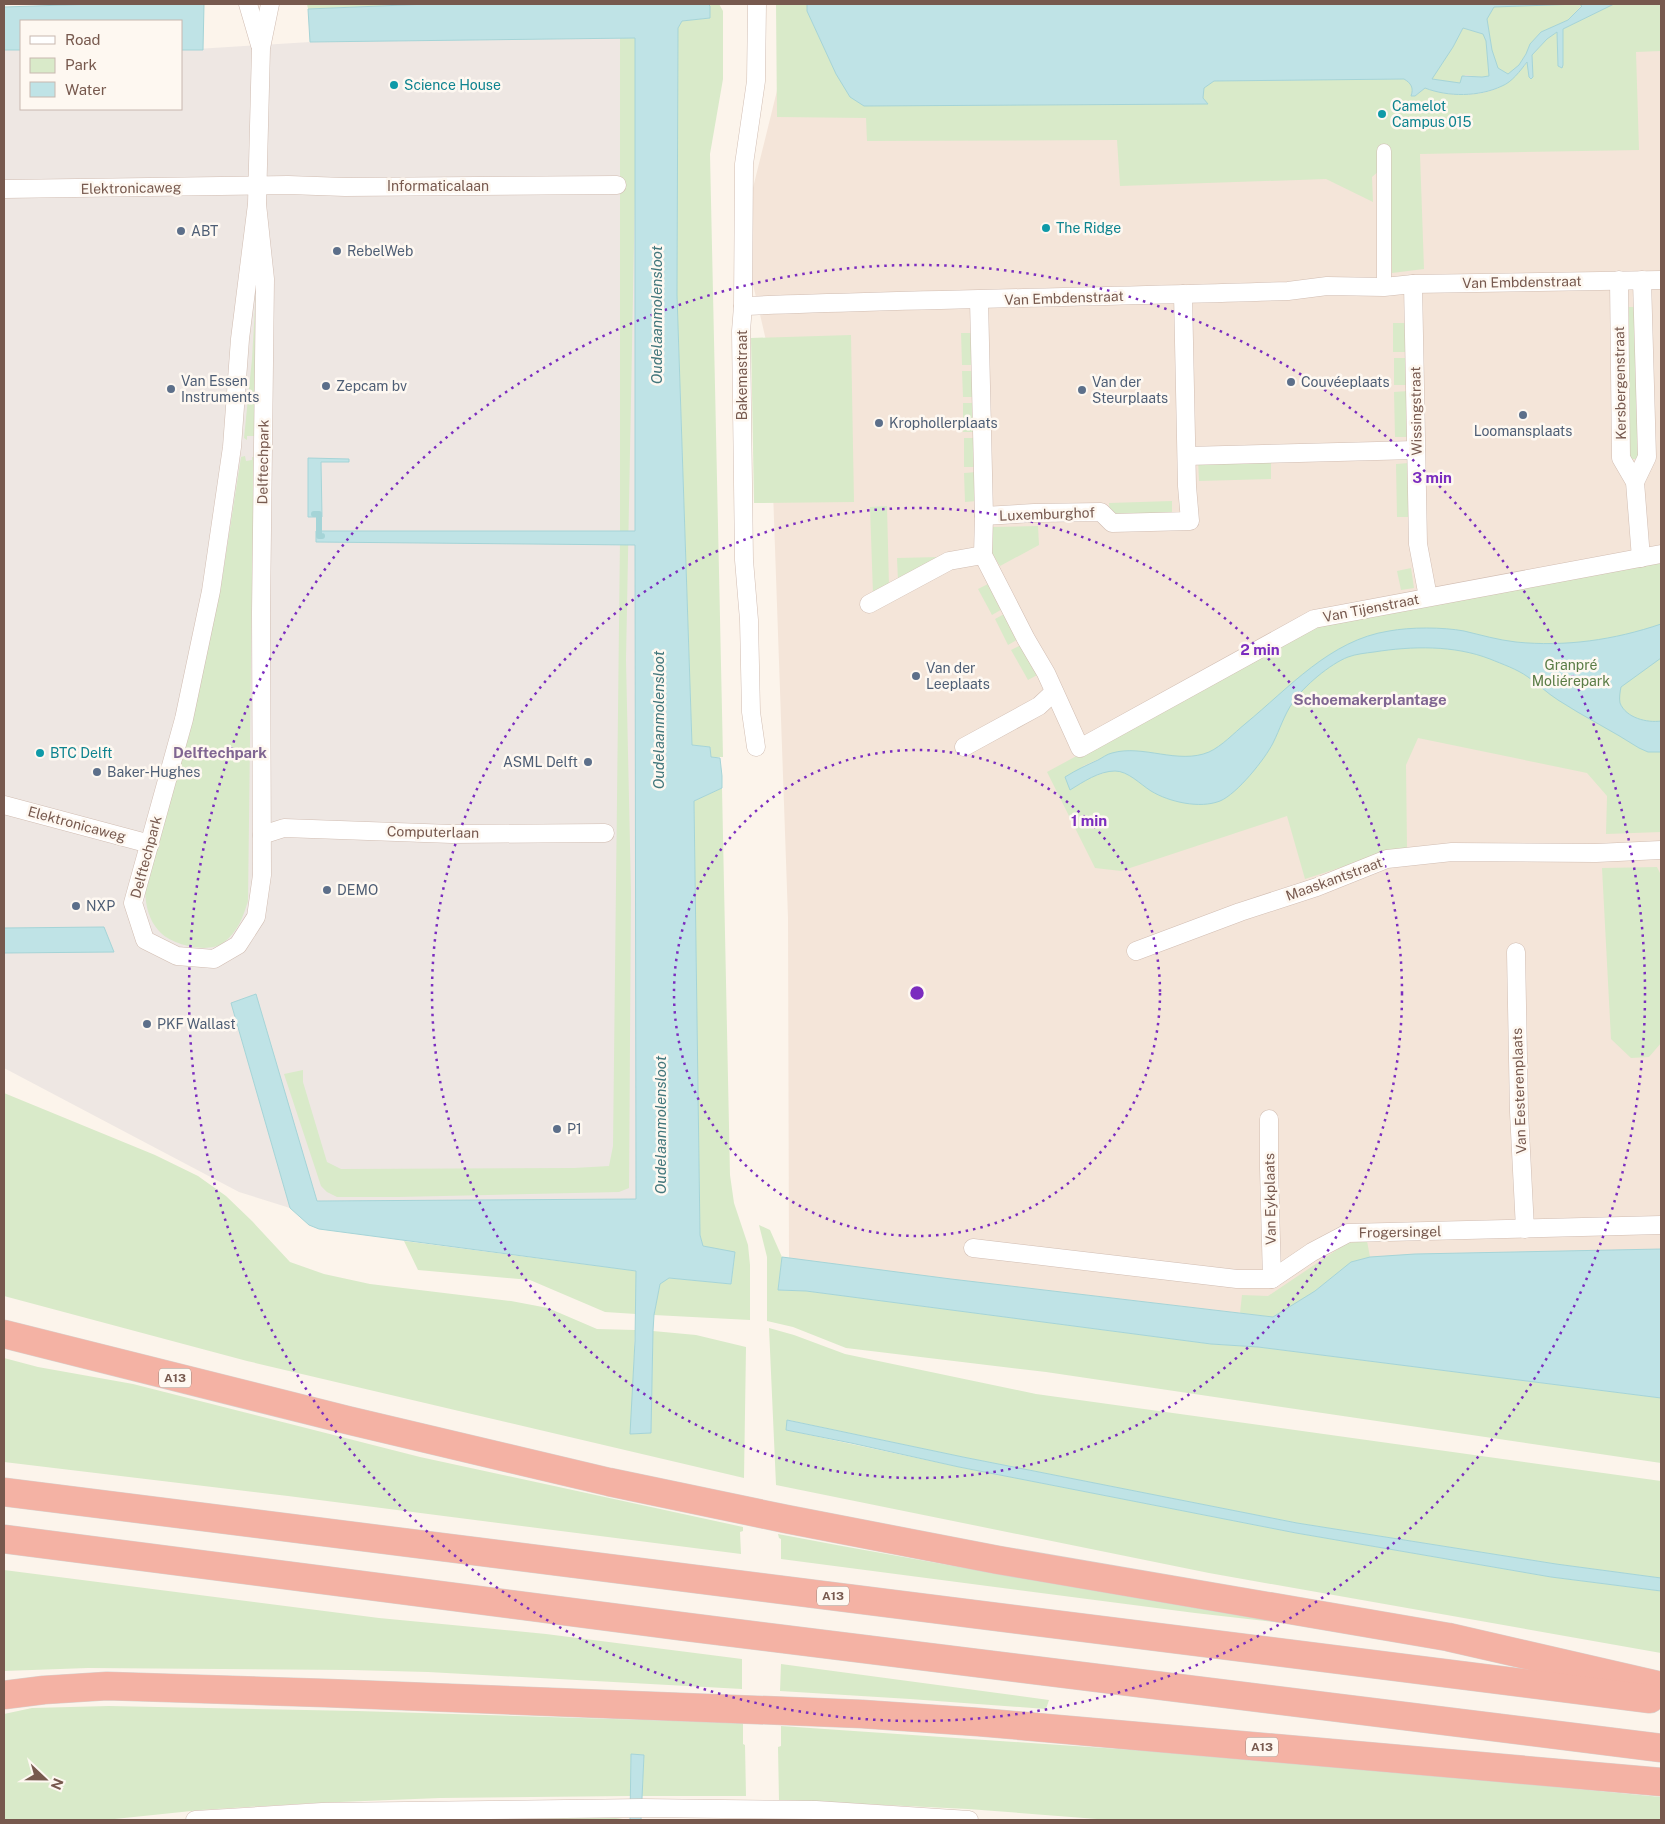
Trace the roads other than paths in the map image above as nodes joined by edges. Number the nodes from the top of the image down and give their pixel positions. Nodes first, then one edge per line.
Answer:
1 (248, 4) edge
2 (270, 4) edge
3 (757, 4) edge
4 (261, 48) junction
5 (1384, 151) dead end
6 (617, 185) dead end
7 (258, 186) junction
8 (4, 190) edge
9 (257, 204) junction
10 (1619, 280) junction
11 (1642, 280) junction
12 (1661, 280) edge
13 (1413, 284) junction
14 (1384, 287) junction
15 (1183, 294) junction
16 (979, 300) junction
17 (743, 306) junction
18 (1416, 450) junction
19 (1187, 456) junction
20 (1635, 482) junction
21 (984, 516) junction
22 (1661, 554) edge
23 (983, 555) junction
24 (1641, 558) junction
25 (1428, 597) junction
26 (869, 604) dead end
27 (1054, 692) junction
28 (756, 747) dead end
29 (964, 747) dead end
30 (1080, 748) joint
31 (4, 805) edge
32 (606, 833) dead end
33 (262, 834) junction
34 (150, 844) junction
35 (1661, 850) edge
36 (1136, 951) dead end
37 (1516, 952) dead end
38 (1269, 1119) dead end
39 (1661, 1225) edge
40 (1525, 1229) junction
41 (973, 1248) dead end
42 (1272, 1279) junction
43 (4, 1334) edge
44 (4, 1492) edge
45 (4, 1540) edge
46 (1661, 1686) edge
47 (4, 1694) edge
48 (1661, 1701) edge
49 (1661, 1748) edge
50 (1661, 1782) edge
51 (195, 1820) edge
52 (969, 1820) edge

1 - 4 street, Delftechpark
2 - 4 street, Delftechpark
3 - 17 street, Bakemastraat
4 - 7 street, Delftechpark
5 - 14 street
6 - 7 street, Informaticalaan
7 - 8 street, Elektronicaweg
7 - 9 street, Delftechpark
9 - 33 street, Delftechpark
9 - 34 street, Delftechpark
10 - 11 street, Van Embdenstraat
10 - 13 street, Van Embdenstraat
10 - 20 street, Kersbergenstraat
11 - 12 street, Van Embdenstraat
11 - 20 street, Kersbergenstraat
13 - 14 street, Van Embdenstraat
13 - 18 street, Wissingstraat
14 - 15 street, Van Embdenstraat
15 - 16 street, Van Embdenstraat
15 - 19 street, Luxemburghof
16 - 17 street, Van Embdenstraat
16 - 21 street, Luxemburghof
17 - 28 street, Bakemastraat
18 - 19 street
18 - 25 street, Wissingstraat
19 - 21 street, Luxemburghof
20 - 24 street, Kersbergenstraat
21 - 23 street, Luxemburghof
22 - 24 street, Van Tijenstraat
23 - 26 street
23 - 27 street, Luxemburghof
24 - 25 street, Van Tijenstraat
25 - 30 street, Van Tijenstraat
27 - 29 street
27 - 30 street, Luxemburghof
31 - 34 street, Elektronicaweg
32 - 33 street, Computerlaan
33 - 34 street, Delftechpark
35 - 36 street, Maaskantstraat
37 - 40 street, Van Eesterenplaats
38 - 42 street, Van Eykplaats
39 - 40 street, Frogersingel
40 - 42 street, Frogersingel
41 - 42 street
43 - 46 highway, A13
44 - 48 highway, A13
45 - 49 highway
47 - 50 highway, A13
51 - 52 street

